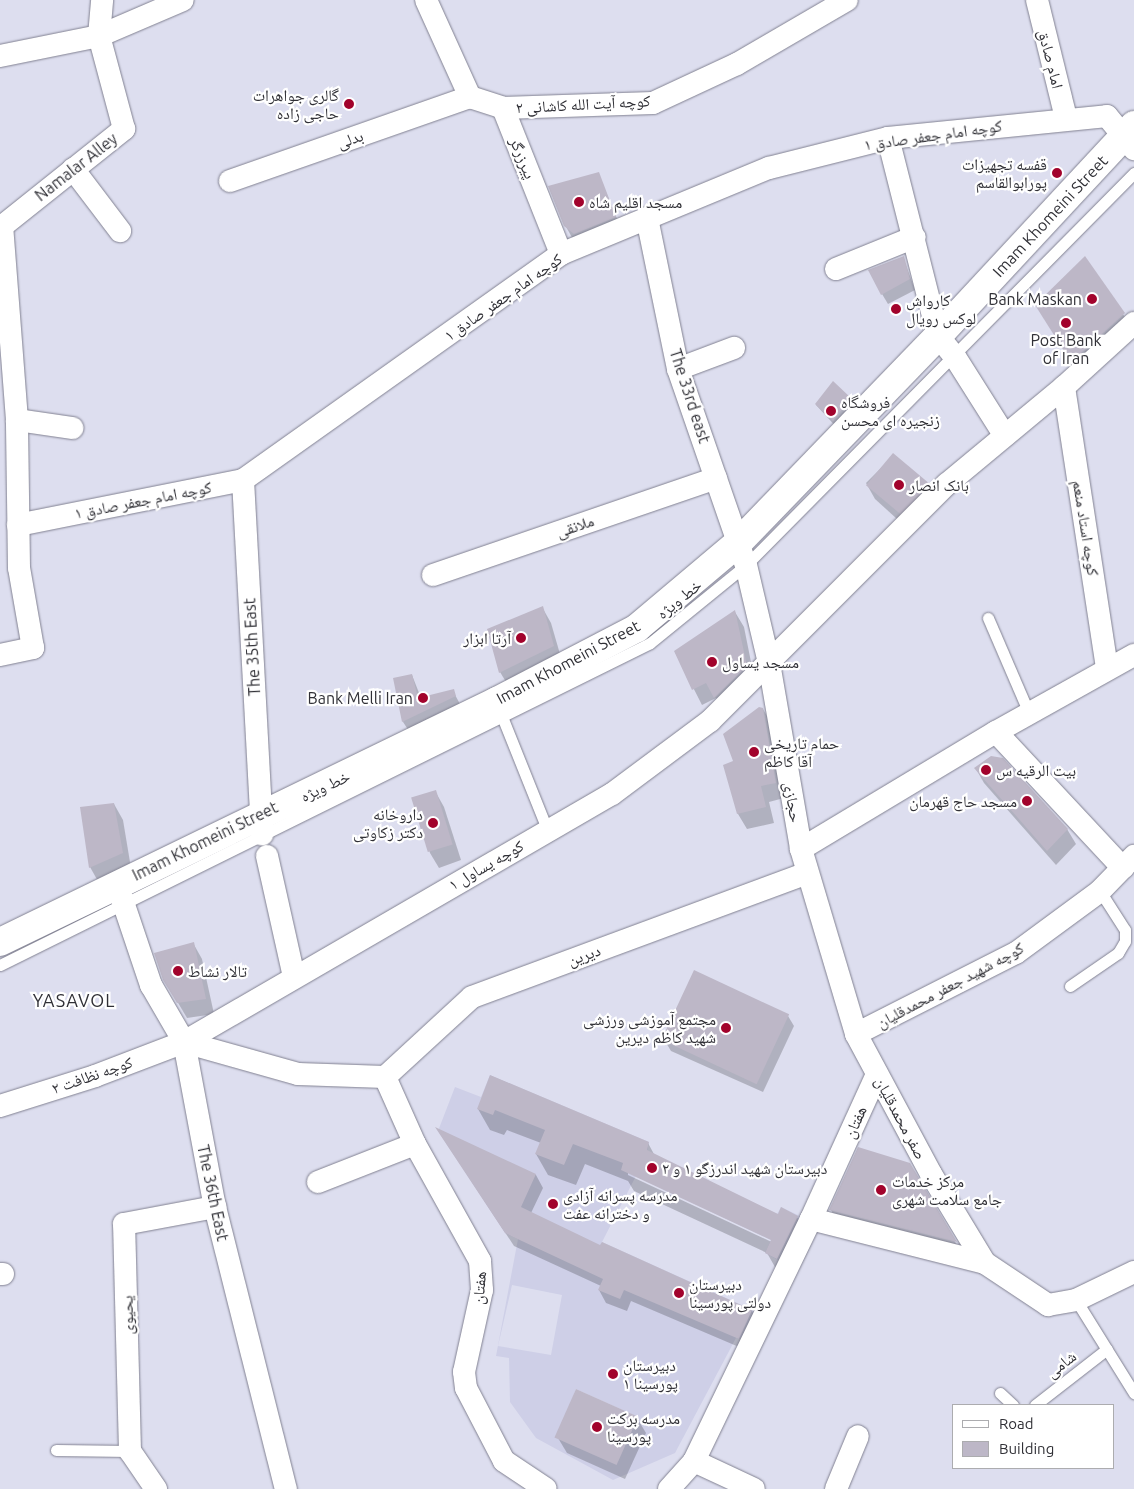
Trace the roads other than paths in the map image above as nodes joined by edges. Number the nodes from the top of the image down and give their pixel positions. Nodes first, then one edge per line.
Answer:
1 (102, 0) edge
2 (183, 0) edge
3 (426, 0) edge
4 (847, 0) edge
5 (1038, 0) edge
6 (99, 36) junction
7 (1, 52) edge
8 (470, 97) junction
9 (503, 108) junction
10 (1066, 118) junction
11 (888, 138) junction
12 (1130, 138) edge
13 (73, 170) junction
14 (1134, 173) edge
15 (230, 181) dead end
16 (647, 218) junction
17 (1, 227) edge
18 (120, 231) dead end
19 (915, 237) junction
20 (562, 254) junction
21 (836, 269) dead end
22 (1134, 324) edge
23 (938, 336) junction
24 (734, 348) dead end
25 (956, 357) junction
26 (678, 369) junction
27 (1064, 388) junction
28 (17, 420) junction
29 (72, 428) dead end
30 (1005, 436) junction
31 (716, 478) junction
32 (243, 480) junction
33 (18, 525) junction
34 (742, 554) junction
35 (10, 570) edge
36 (433, 575) dead end
37 (988, 618) dead end
38 (0, 654) edge
39 (1134, 655) edge
40 (769, 663) junction
41 (1107, 669) junction
42 (1030, 713) junction
43 (503, 719) junction
44 (996, 732) junction
45 (262, 823) junction
46 (547, 830) junction
47 (801, 849) junction
48 (267, 856) dead end
49 (1128, 862) edge
50 (807, 873) junction
51 (1100, 891) junction
52 (122, 894) junction
53 (0, 942) edge
54 (0, 965) edge
55 (294, 977) junction
56 (1070, 986) dead end
57 (856, 1034) junction
58 (184, 1042) junction
59 (877, 1074) junction
60 (385, 1077) junction
61 (0, 1106) edge
62 (415, 1144) junction
63 (318, 1182) dead end
64 (215, 1207) junction
65 (811, 1219) junction
66 (985, 1263) junction
67 (1134, 1272) edge
68 (1076, 1300) junction
69 (1107, 1350) junction
70 (1000, 1393) dead end
71 (1134, 1393) edge
72 (1012, 1404) edge
73 (1036, 1404) edge
74 (858, 1436) dead end
75 (56, 1450) dead end
76 (130, 1451) junction
77 (694, 1461) junction
78 (156, 1489) edge
79 (286, 1489) edge
80 (546, 1489) edge
81 (669, 1489) edge
82 (754, 1489) edge
83 (836, 1489) edge

1 - 6 street
2 - 6 street
3 - 8 street
4 - 9 street, کوچه آیت الله کاشانی ۲
5 - 10 street, امام صادق
6 - 7 street
6 - 13 street, Namalar Alley
8 - 9 street
8 - 15 street, بدلی
9 - 20 street, پیرزرگر
10 - 11 street, کوچه امام جعفر صادق ۱
10 - 12 street, کوچه امام جعفر صادق ۱
11 - 16 street, کوچه امام جعفر صادق ۱
11 - 19 street
12 - 23 main road, Imam Khomeini Street
13 - 17 street, Namalar Alley
13 - 18 street
14 - 25 lane, خط ویژه
16 - 20 street, کوچه امام جعفر صادق ۱
16 - 26 street, The 33rd east
17 - 28 street
19 - 21 street
19 - 23 street
20 - 32 street, کوچه امام جعفر صادق ۱
22 - 27 street, کوچه یساول ۱
23 - 25 street
23 - 34 main road, Imam Khomeini Street
24 - 26 street
25 - 30 street
25 - 34 lane, خط ویژه
26 - 31 street, The 33rd east
27 - 30 street, کوچه یساول ۱
27 - 41 street, کوچه استاد منعم
28 - 29 street
28 - 33 street
30 - 40 street, کوچه یساول ۱
31 - 34 street, The 33rd east
31 - 36 street, ملانقی
32 - 33 street, کوچه امام جعفر صادق ۱
32 - 45 street, The 35th East
33 - 35 street
34 - 40 street, حجازی
34 - 43 lane, خط ویژه
34 - 45 main road, Imam Khomeini Street
35 - 38 street
37 - 42 lane
39 - 41 street
40 - 46 street, کوچه یساول ۱
40 - 47 street, حجازی
41 - 42 street
42 - 44 street
43 - 45 lane, خط ویژه
43 - 46 lane
44 - 47 street
44 - 49 street
45 - 52 main road, Imam Khomeini Street
46 - 55 street, کوچه یساول ۱
47 - 50 street, حجازی
48 - 55 street
49 - 51 street, کوچه شهید جعفر محمدقلیان
50 - 57 street, حجازی
50 - 60 street, دیرین
51 - 56 lane
51 - 57 street, کوچه شهید جعفر محمدقلیان
52 - 53 main road, Imam Khomeini Street
52 - 54 lane
52 - 58 street, The 36th East
55 - 58 street, کوچه یساول ۱
57 - 59 street, صفر محمدقلیان
58 - 60 street
58 - 61 street, کوچه نظافت ۲
58 - 64 street, The 36th East
59 - 65 street, هفتان
59 - 66 street, صفر محمدقلیان
60 - 62 street, هفتان
62 - 63 street
62 - 80 street, هفتان
64 - 76 street, یحیوی
64 - 79 street, The 36th East
65 - 66 street
65 - 77 street, هفتان
66 - 68 street, صفر محمدقلیان
67 - 68 street, صفر محمدقلیان
68 - 69 lane
69 - 71 lane
69 - 73 lane, شامی
70 - 72 lane
74 - 83 street
75 - 76 lane
76 - 78 street
77 - 81 street, هفتان
77 - 82 street

